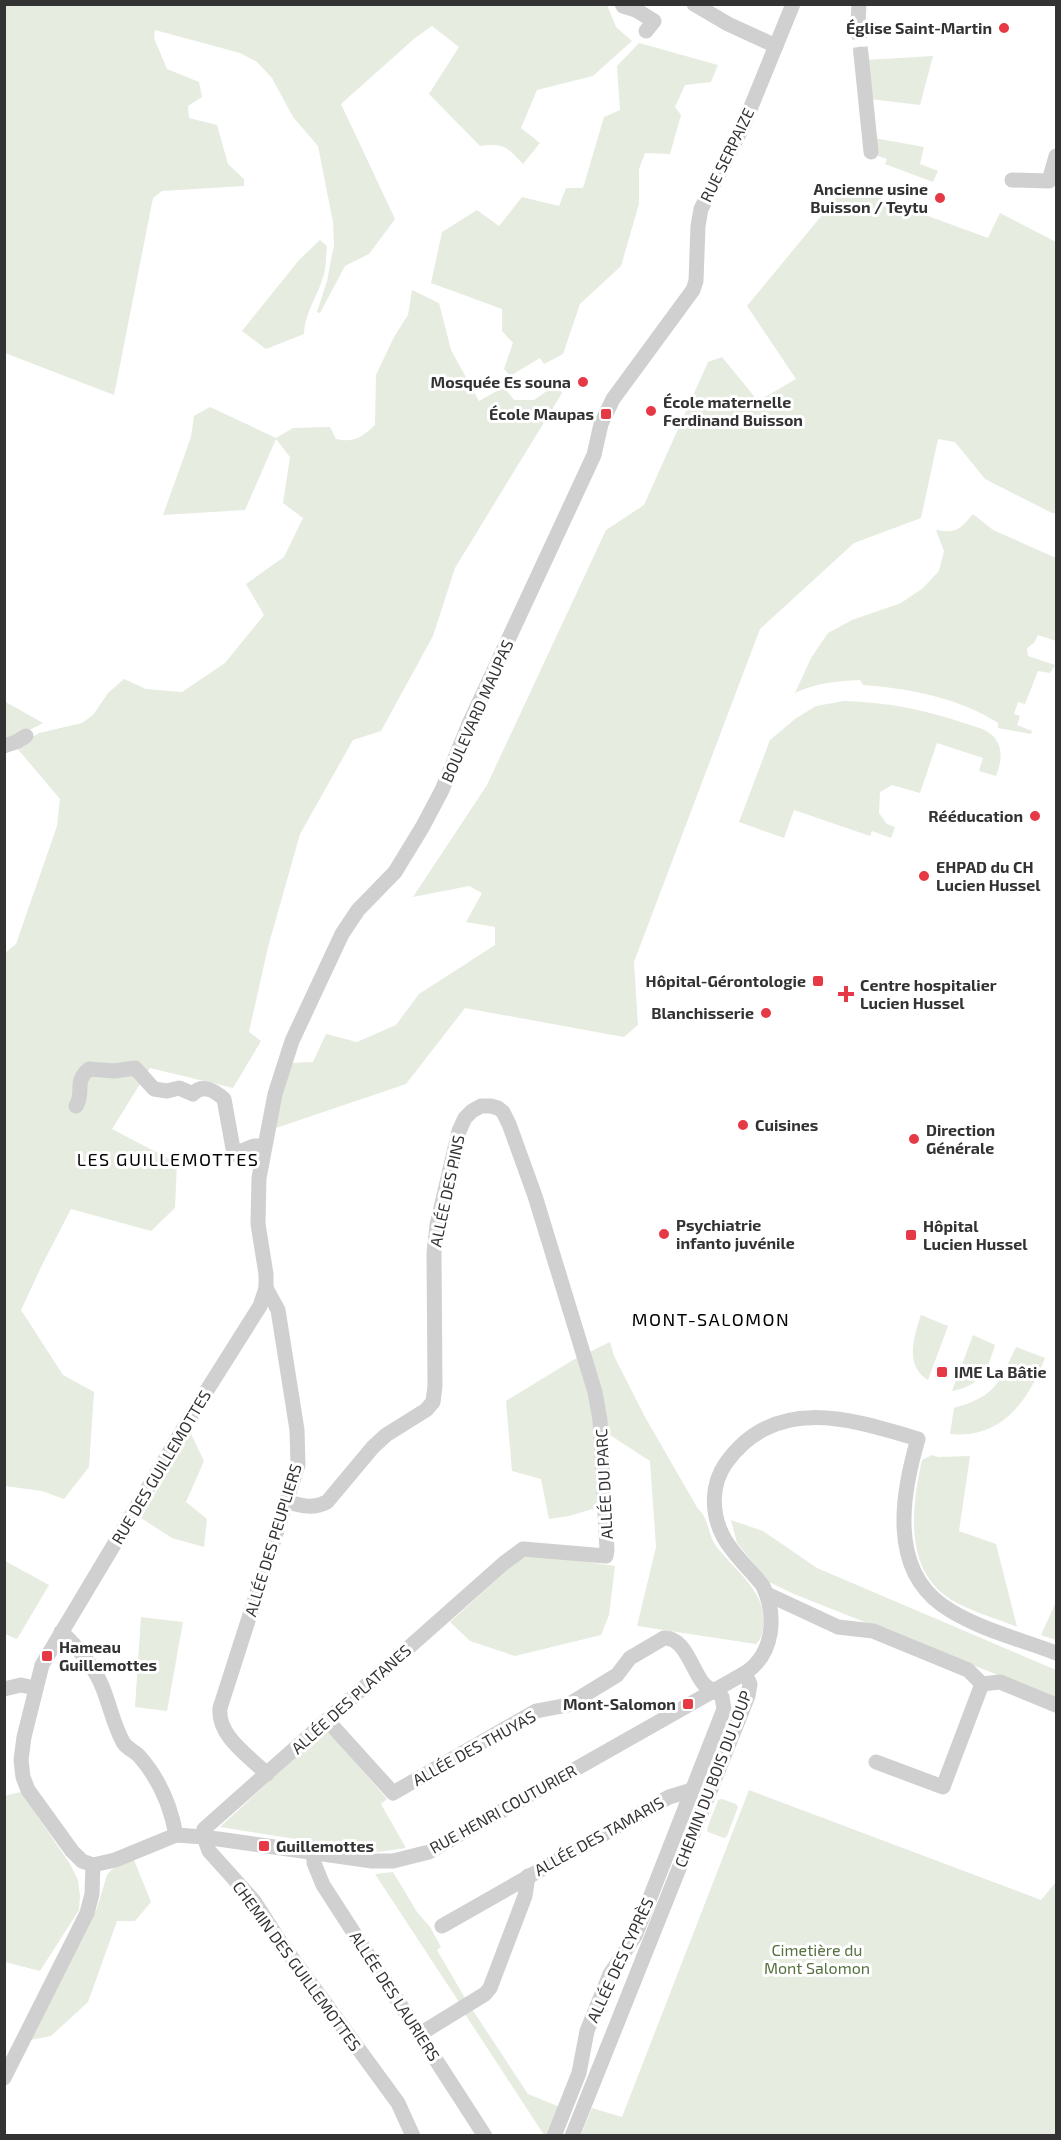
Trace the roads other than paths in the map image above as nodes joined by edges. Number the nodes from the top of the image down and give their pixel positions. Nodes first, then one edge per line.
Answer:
1 (622, 4) edge
2 (694, 4) edge
3 (793, 4) edge
4 (859, 4) edge
5 (858, 24) tunnel mouth
6 (646, 31) dead end
7 (776, 46) junction
8 (861, 54) tunnel mouth
9 (871, 152) dead end
10 (1056, 156) edge
11 (1012, 180) dead end
12 (635, 366) joint
13 (26, 736) dead end
14 (4, 746) edge
15 (292, 1041) joint
16 (76, 1106) dead end
17 (264, 1146) junction
18 (266, 1288) junction
19 (580, 1345) joint
20 (288, 1502) junction
21 (504, 1563) joint
22 (767, 1594) junction
23 (61, 1632) junction
24 (1056, 1653) edge
25 (745, 1673) junction
26 (982, 1684) junction
27 (35, 1688) junction
28 (4, 1689) edge
29 (713, 1690) junction
30 (1056, 1705) edge
31 (327, 1720) junction
32 (876, 1762) dead end
33 (267, 1774) junction
34 (692, 1790) junction
35 (176, 1835) junction
36 (204, 1837) junction
37 (314, 1853) junction
38 (93, 1865) junction
39 (528, 1876) junction
40 (442, 1926) dead end
41 (420, 2034) junction
42 (4, 2078) edge
43 (413, 2136) edge
44 (485, 2136) edge
45 (554, 2136) edge
46 (572, 2136) edge

1 - 6 street
2 - 7 street
3 - 7 street, RUE SERPAIZE
4 - 5 street
7 - 12 street, RUE SERPAIZE
8 - 9 street
10 - 11 street
12 - 15 street, BOULEVARD MAUPAS
13 - 14 street
15 - 17 street, RUE DES GUILLEMOTTES
16 - 17 street
17 - 18 street, RUE DES GUILLEMOTTES
18 - 20 street, ALLÉE DES PEUPLIERS
18 - 23 street, RUE DES GUILLEMOTTES
19 - 20 street, ALLÉE DES PINS
19 - 21 street, ALLÉE DU PARC
20 - 33 street, ALLÉE DES PEUPLIERS
21 - 31 street, ALLÉE DES PLATANES
22 - 24 street, CHEMIN DU BOIS DU LOUP
22 - 25 street, CHEMIN DU BOIS DU LOUP
22 - 26 street
23 - 27 street, RUE DES GUILLEMOTTES
23 - 35 street
25 - 29 street, RUE HENRI COUTURIER
25 - 46 street, CHEMIN DU BOIS DU LOUP
26 - 30 street
26 - 32 street
27 - 28 street
27 - 38 street, RUE DES GUILLEMOTTES
29 - 31 street, ALLÉE DES THUYAS
29 - 34 street, ALLÉE DES CYPRÈS
29 - 37 street, RUE HENRI COUTURIER
31 - 33 street, ALLÉE DES PLATANES
33 - 36 street, ALLÉE DES PLATANES
34 - 39 street, ALLÉE DES TAMARIS
34 - 45 street, ALLÉE DES CYPRÈS
35 - 36 street
35 - 38 street
36 - 37 street, RUE HENRI COUTURIER
36 - 43 street, CHEMIN DES GUILLEMOTTES
37 - 41 street, ALLÉE DES LAURIERS
38 - 42 street
39 - 40 street
39 - 41 street, ALLÉE DES TAMARIS
41 - 44 street, ALLÉE DES LAURIERS

